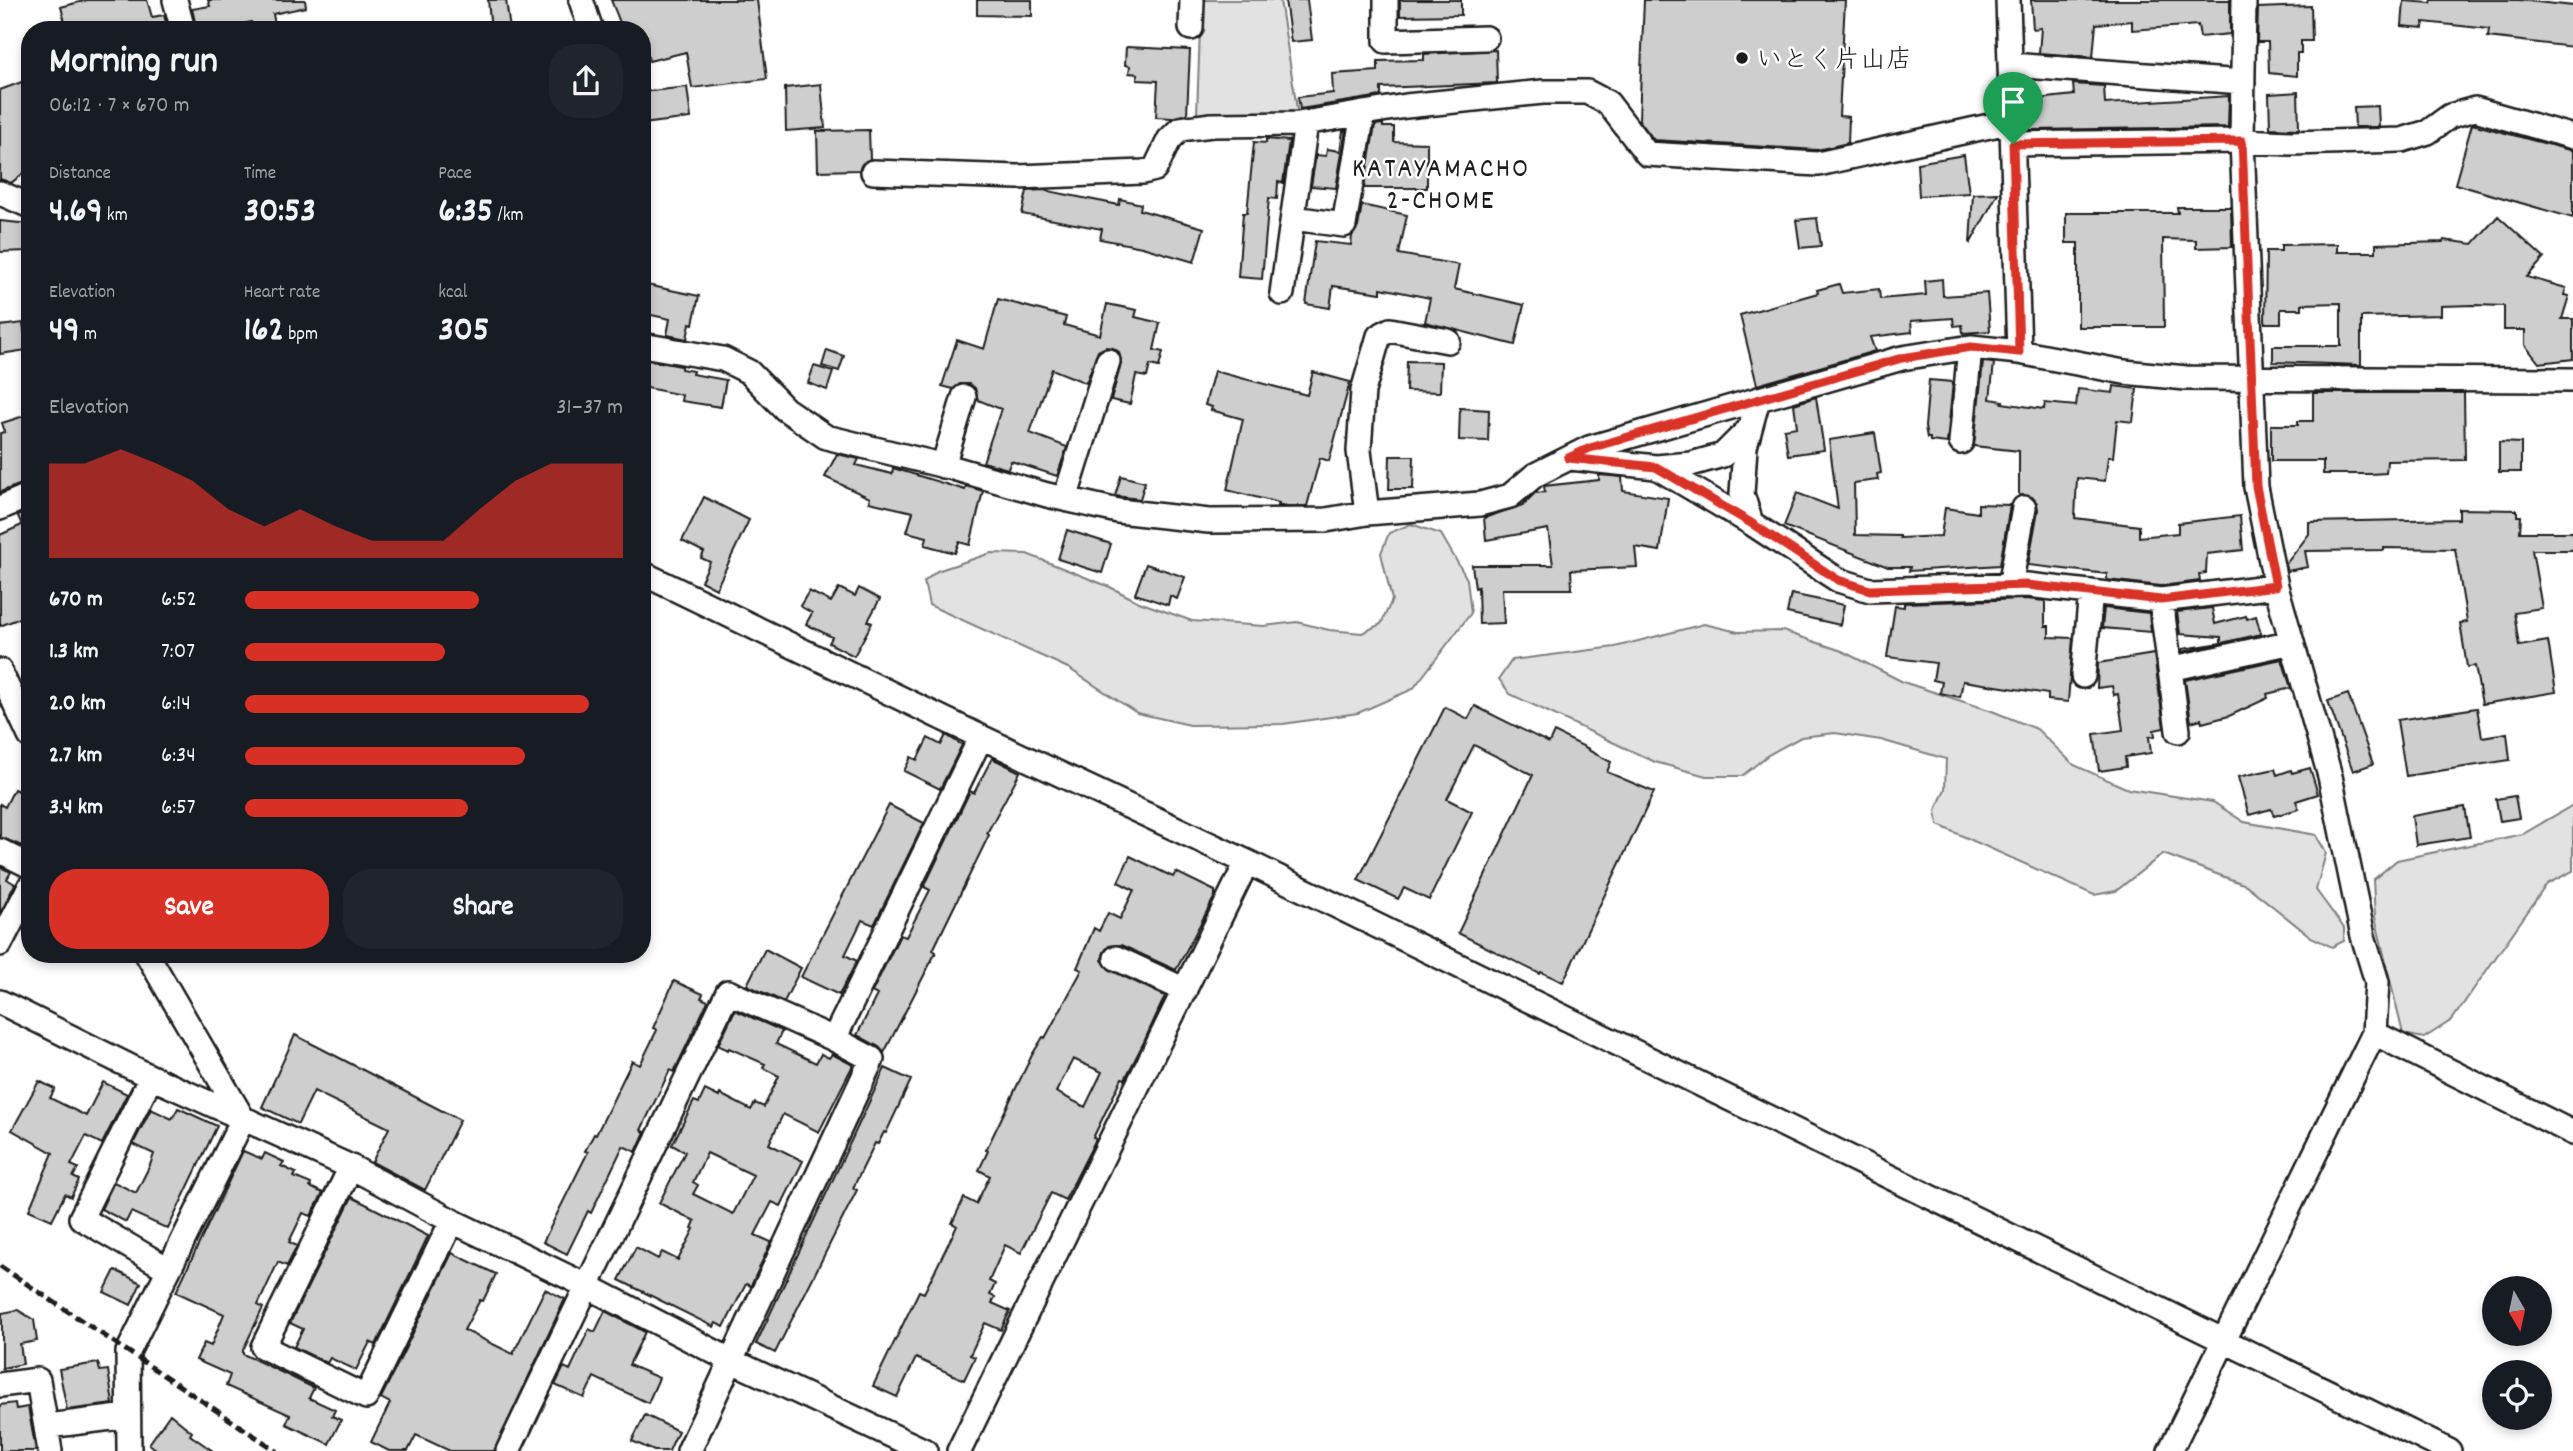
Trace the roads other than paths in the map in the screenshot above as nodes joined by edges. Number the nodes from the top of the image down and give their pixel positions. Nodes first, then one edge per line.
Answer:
1 (176, 0) edge
2 (581, 0) edge
3 (1192, 0) edge
4 (1386, 0) edge
5 (2008, 0) edge
6 (2244, 0) edge
7 (181, 21) edge
8 (588, 21) edge
9 (1191, 28) dead end
10 (1486, 38) dead end
11 (2010, 65) junction
12 (2243, 82) junction
13 (1363, 113) junction
14 (2012, 121) junction
15 (1306, 123) junction
16 (2573, 136) edge
17 (2242, 141) junction
18 (2013, 144) junction
19 (873, 172) dead end
20 (0, 193) edge
21 (21, 202) edge
22 (1293, 218) junction
23 (1282, 293) dead end
24 (1448, 341) dead end
25 (651, 347) edge
26 (1970, 347) junction
27 (2019, 352) junction
28 (1108, 360) dead end
29 (2253, 378) junction
30 (2573, 380) edge
31 (964, 397) dead end
32 (1758, 399) junction
33 (1750, 428) junction
34 (1961, 442) dead end
35 (1568, 458) junction
36 (943, 466) junction
37 (1656, 467) junction
38 (21, 499) edge
39 (1065, 499) junction
40 (0, 508) edge
41 (2024, 508) dead end
42 (1367, 513) junction
43 (1751, 523) junction
44 (651, 577) edge
45 (2010, 586) junction
46 (2276, 586) junction
47 (2091, 593) junction
48 (2161, 600) junction
49 (2292, 642) junction
50 (2170, 669) junction
51 (0, 671) edge
52 (2082, 676) dead end
53 (21, 716) edge
54 (2178, 731) dead end
55 (981, 737) junction
56 (0, 851) edge
57 (21, 862) edge
58 (1247, 862) junction
59 (21, 903) edge
60 (0, 944) edge
61 (1116, 958) dead end
62 (151, 963) edge
63 (1185, 990) junction
64 (0, 1002) edge
65 (2374, 1033) junction
66 (834, 1038) junction
67 (151, 1077) junction
68 (243, 1119) junction
69 (2573, 1133) edge
70 (351, 1167) junction
71 (452, 1221) junction
72 (168, 1269) junction
73 (587, 1286) junction
74 (2224, 1340) junction
75 (732, 1361) junction
76 (0, 1385) edge
77 (128, 1416) junction
78 (48, 1426) junction
79 (132, 1449) edge
80 (50, 1451) edge
81 (508, 1451) edge
82 (689, 1451) edge
83 (925, 1451) edge
84 (959, 1451) edge
85 (2170, 1451) edge
86 (2449, 1451) edge

1 - 7 street
2 - 8 street
3 - 9 street
4 - 10 street
5 - 11 street
6 - 12 street
11 - 12 street
11 - 14 street
12 - 17 street
13 - 14 street
13 - 15 street
13 - 22 street
14 - 18 street
15 - 19 street
15 - 22 street
16 - 17 street
17 - 18 street
17 - 29 street
18 - 27 street
20 - 21 street
22 - 23 street
24 - 42 street
25 - 36 street
26 - 27 street
26 - 32 street
26 - 34 street
27 - 29 street
28 - 39 street
29 - 30 street
29 - 46 street
31 - 36 street
32 - 33 street
32 - 35 street
33 - 37 street
33 - 43 street
35 - 37 street
35 - 42 street
36 - 39 street
37 - 43 street
38 - 40 street
39 - 42 street
41 - 45 street
43 - 45 street
44 - 55 street
45 - 47 street
46 - 48 street
46 - 49 street
47 - 48 street
47 - 52 street
48 - 50 street
49 - 50 street
49 - 65 street
50 - 54 street
51 - 53 street
55 - 58 street
55 - 66 street
56 - 57 street
58 - 63 street
58 - 74 street
59 - 60 street
61 - 63 street
62 - 68 street
63 - 84 street
64 - 67 street
65 - 69 street
65 - 74 street
66 - 73 street
66 - 75 street
67 - 68 street
67 - 72 street
68 - 70 street
68 - 72 street
70 - 71 street
70 - 71 street
71 - 73 street
72 - 77 street
73 - 75 street
73 - 81 street
74 - 85 street
74 - 86 street
75 - 82 street
75 - 83 street
76 - 78 street
77 - 78 street
77 - 79 street
78 - 80 street

